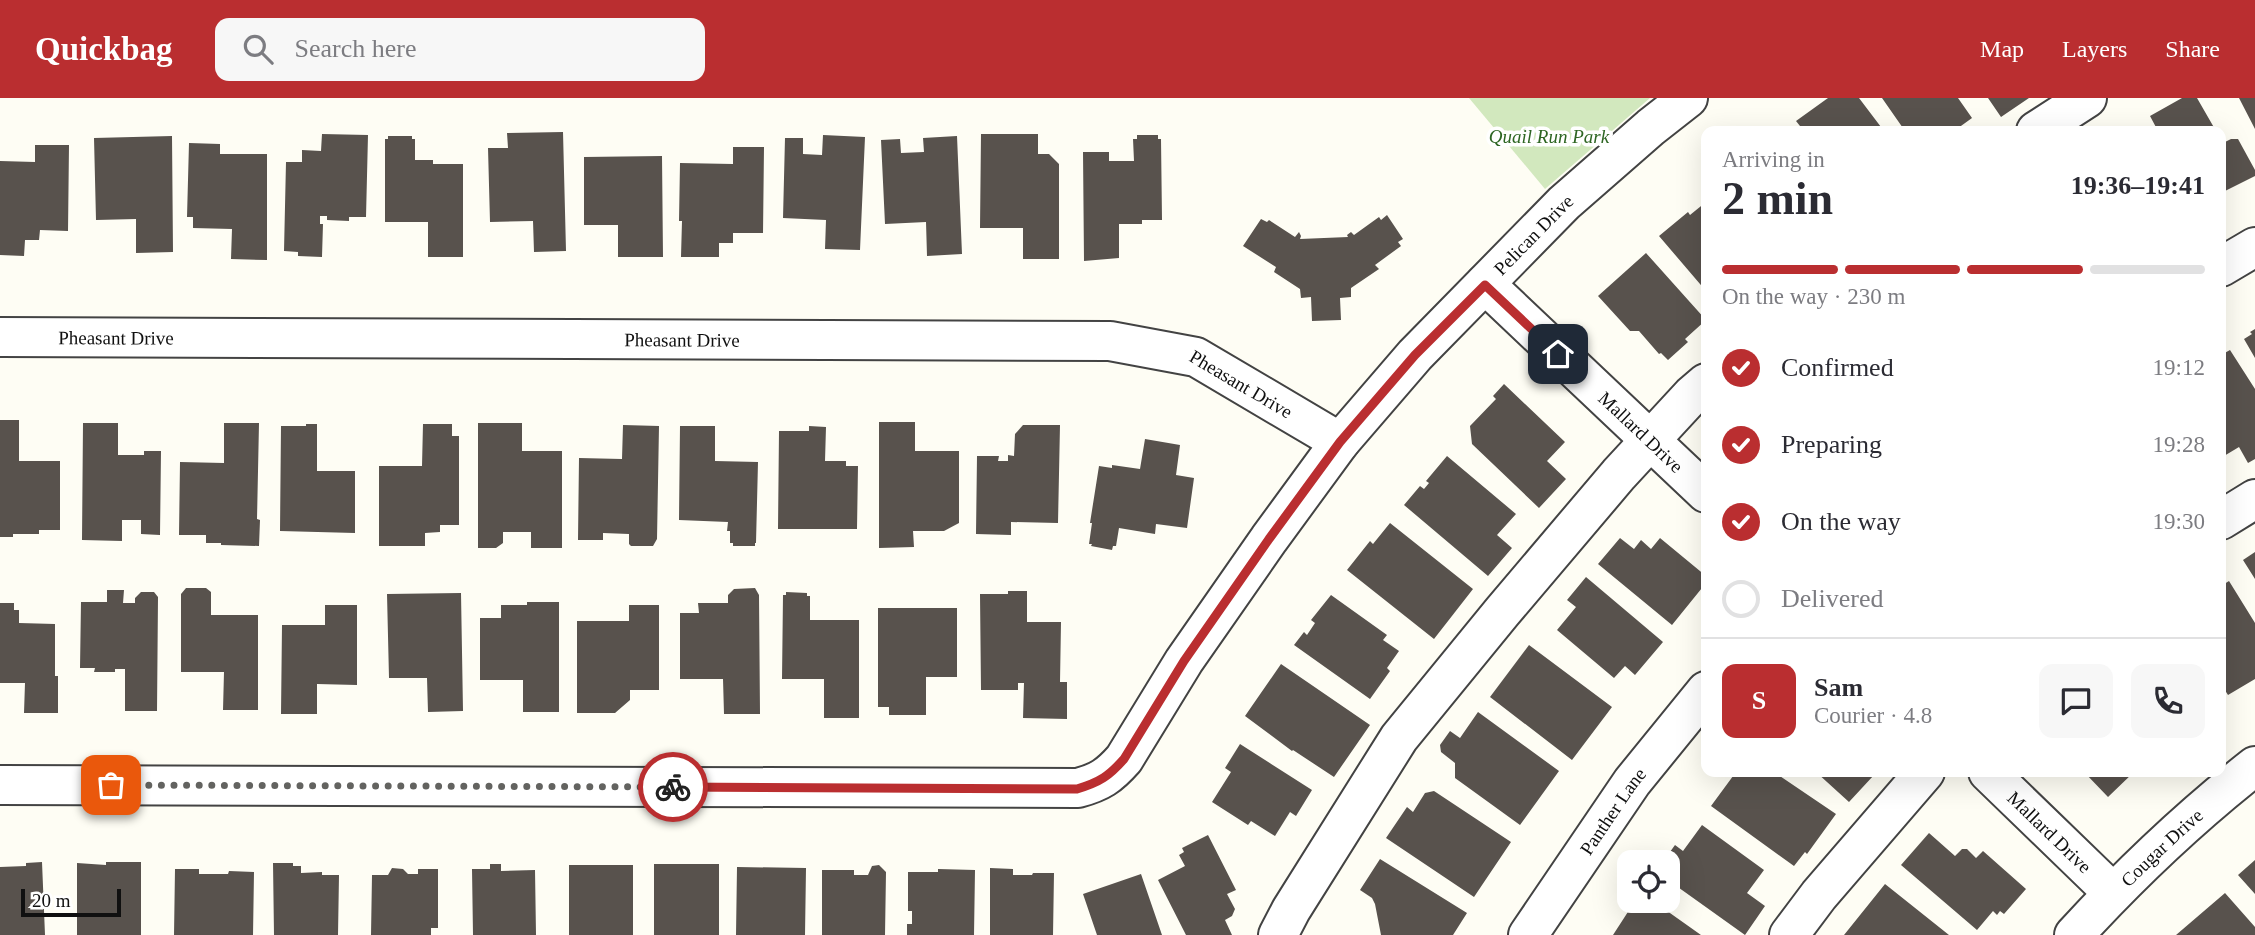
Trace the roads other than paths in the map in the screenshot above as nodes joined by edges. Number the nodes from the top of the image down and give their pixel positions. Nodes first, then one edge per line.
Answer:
1 (1688, 98) edge
2 (2087, 98) edge
3 (2044, 126) edge
4 (2255, 247) edge
5 (2226, 264) edge
6 (1485, 285) junction
7 (0, 337) edge
8 (1701, 387) edge
9 (1650, 441) junction
10 (1340, 442) junction
11 (1701, 488) edge
12 (2255, 499) edge
13 (2226, 517) edge
14 (1701, 697) edge
15 (2255, 766) edge
16 (1921, 777) edge
17 (1992, 777) edge
18 (0, 785) edge
19 (2113, 893) junction
20 (1278, 935) edge
21 (1528, 935) edge
22 (1790, 935) edge
23 (2074, 935) edge

1 - 6 street, Pelican Drive
2 - 3 street
4 - 5 street
6 - 9 street, Mallard Drive
6 - 10 street, Pelican Drive
7 - 10 street, Pheasant Drive
8 - 9 street
9 - 11 street, Mallard Drive
9 - 20 street
10 - 18 street, Pelican Drive
12 - 13 street
14 - 21 street, Panther Lane
15 - 19 street, Cougar Drive
16 - 22 street
17 - 19 street, Mallard Drive
19 - 23 street, Cougar Drive

